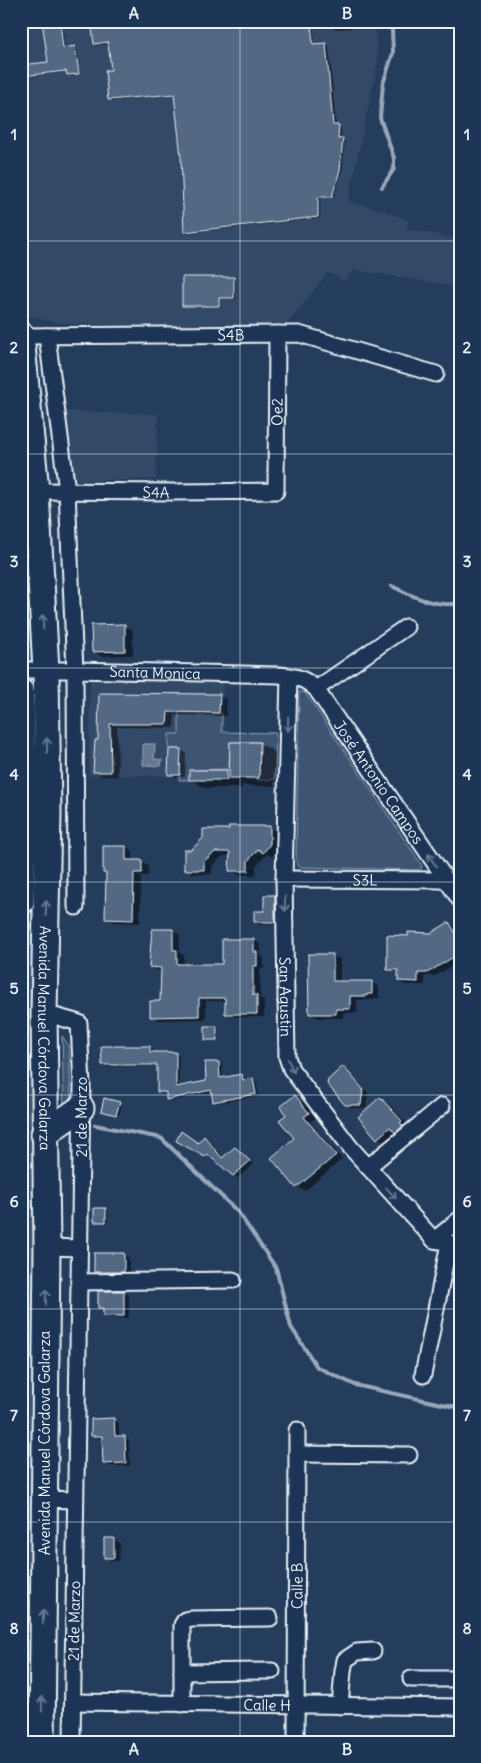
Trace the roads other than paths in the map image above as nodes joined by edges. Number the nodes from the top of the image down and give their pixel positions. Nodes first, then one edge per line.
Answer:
1 (277, 334) junction
2 (21, 336) edge
3 (47, 336) junction
4 (436, 374) dead end
5 (36, 491) junction
6 (67, 491) junction
7 (276, 491) joint
8 (406, 627) dead end
9 (21, 670) edge
10 (46, 670) junction
11 (75, 670) junction
12 (289, 676) junction
13 (316, 689) junction
14 (21, 692) edge
15 (284, 879) junction
16 (446, 880) junction
17 (460, 900) edge
18 (21, 902) edge
19 (76, 907) dead end
20 (44, 1013) junction
21 (442, 1106) dead end
22 (81, 1108) junction
23 (44, 1134) junction
24 (368, 1167) junction
25 (460, 1219) edge
26 (448, 1243) edge
27 (47, 1247) junction
28 (79, 1248) junction
29 (233, 1280) dead end
30 (79, 1282) junction
31 (423, 1374) dead end
32 (297, 1430) dead end
33 (297, 1454) junction
34 (408, 1455) dead end
35 (44, 1499) junction
36 (75, 1500) junction
37 (270, 1618) dead end
38 (373, 1651) dead end
39 (32, 1666) edge
40 (272, 1671) dead end
41 (182, 1672) junction
42 (411, 1679) dead end
43 (460, 1679) edge
44 (73, 1702) junction
45 (182, 1704) junction
46 (296, 1705) junction
47 (340, 1706) junction
48 (460, 1708) edge
49 (42, 1742) edge
50 (72, 1742) edge
51 (296, 1742) edge

1 - 3 street, S4B
1 - 4 street, S4B
1 - 7 street, Oe2
2 - 3 street, S4B
2 - 5 main road, Avenida Manuel Córdova Galarza
3 - 6 street
5 - 6 street, S4A
10 -> 5 main road, Avenida Manuel Córdova Galarza
6 - 7 street, S4A
6 - 11 street
8 - 13 street
9 - 10 street, Santa Monica
10 - 11 street, Santa Monica
20 -> 10 main road, Avenida Manuel Córdova Galarza
11 - 12 street, Santa Monica
11 - 19 street
12 - 13 street, José Antonio Campos
12 -> 15 street, San Agustin
16 -> 13 street, José Antonio Campos
14 - 18 main road
15 - 16 street, S3L
15 -> 24 street, San Agustin
16 - 17 street, José Antonio Campos
20 - 22 street, 21 de Marzo
20 - 23 main road, Avenida Manuel Córdova Galarza
21 - 24 street
22 - 23 main road
22 - 28 street, 21 de Marzo
23 - 27 main road, Avenida Manuel Córdova Galarza
24 -> 26 street, San Agustin
25 - 26 street
26 - 31 street
27 - 28 street
35 -> 27 main road, Avenida Manuel Córdova Galarza
28 - 30 street, 21 de Marzo
29 - 30 street
30 - 36 street, 21 de Marzo
32 - 33 street, Calle B
33 - 34 street
33 - 46 street, Calle B
35 - 36 street
39 -> 35 main road, Avenida Manuel Córdova Galarza
36 - 44 street, 21 de Marzo
37 - 41 street
38 - 47 street
49 -> 39 main road, Avenida Manuel Córdova Galarza
40 - 41 street
41 - 45 street
42 - 43 street
44 - 45 street, Calle H
44 - 50 street, 21 de Marzo
45 - 46 street, Calle H
46 - 47 street, Calle H
46 - 51 street, Calle B
47 - 48 street, Calle H

